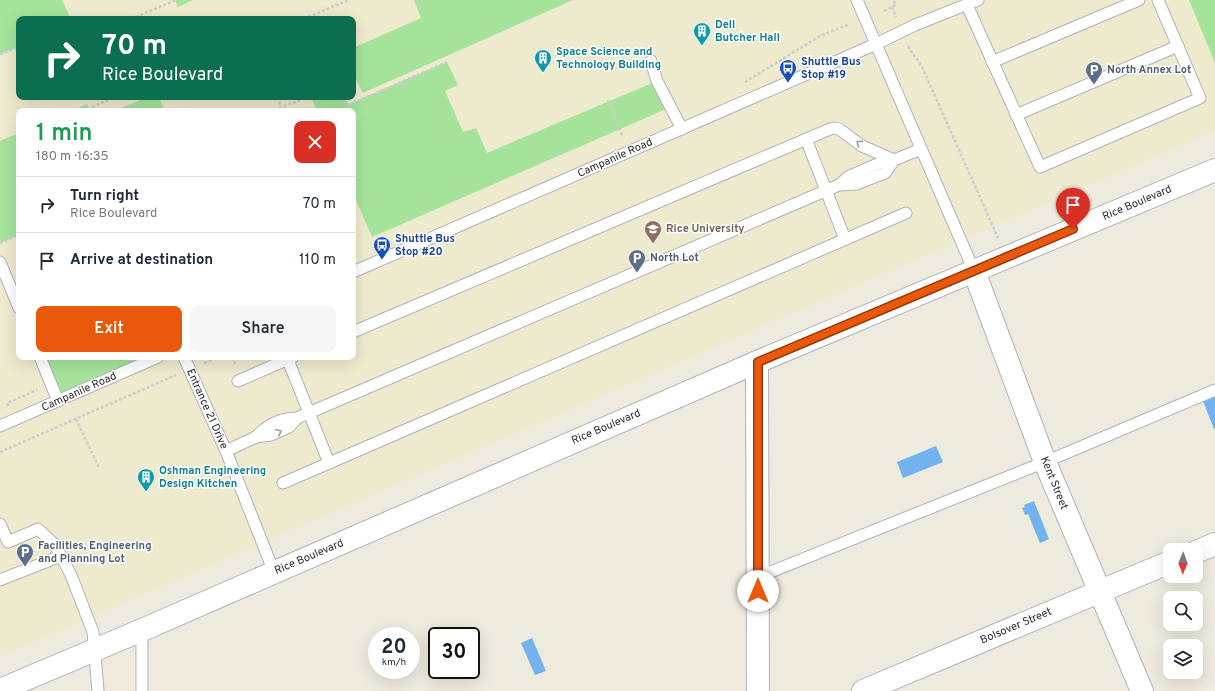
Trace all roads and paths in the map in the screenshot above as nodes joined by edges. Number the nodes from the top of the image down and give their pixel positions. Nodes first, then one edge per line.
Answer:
1 (176, 0) edge
2 (349, 0) edge
3 (857, 0) edge
4 (894, 0) edge
5 (978, 0) edge
6 (1139, 0) edge
7 (1158, 0) edge
8 (967, 5) junction
9 (892, 7) junction
10 (884, 11) dead end
11 (139, 16) edge
12 (310, 16) edge
13 (902, 32) junction
14 (876, 44) junction
15 (1178, 46) junction
16 (16, 48) edge
17 (0, 54) edge
18 (447, 62) dead end
19 (651, 62) dead end
20 (992, 62) junction
21 (109, 100) edge
22 (278, 100) edge
23 (301, 100) edge
24 (345, 100) edge
25 (608, 100) dead end
26 (281, 107) joint
27 (90, 108) edge
28 (1016, 115) junction
29 (682, 129) junction
30 (806, 139) junction
31 (921, 149) junction
32 (629, 152) junction
33 (894, 160) junction
34 (1215, 170) edge
35 (826, 190) junction
36 (906, 213) dead end
37 (16, 236) edge
38 (846, 239) junction
39 (998, 240) dead end
40 (0, 243) edge
41 (0, 262) edge
42 (356, 271) edge
43 (974, 271) junction
44 (16, 301) edge
45 (356, 331) edge
46 (41, 360) edge
47 (151, 360) edge
48 (185, 360) edge
49 (210, 360) edge
50 (286, 360) edge
51 (292, 360) edge
52 (758, 362) junction
53 (189, 369) junction
54 (238, 381) dead end
55 (1215, 390) edge
56 (58, 401) junction
57 (309, 412) junction
58 (76, 419) junction
59 (0, 426) edge
60 (226, 451) junction
61 (0, 452) edge
62 (1045, 462) junction
63 (329, 463) junction
64 (98, 468) dead end
65 (283, 483) dead end
66 (0, 524) edge
67 (1215, 544) edge
68 (1203, 549) edge
69 (61, 556) junction
70 (1163, 565) edge
71 (274, 572) junction
72 (758, 577) junction
73 (0, 580) edge
74 (1099, 591) junction
75 (142, 630) junction
76 (94, 650) junction
77 (0, 690) edge
78 (98, 691) edge
79 (142, 691) edge
80 (758, 691) edge
81 (863, 691) edge
82 (1142, 691) edge

1 - 11 path
2 - 12 path
3 - 14 lane
4 - 9 path
5 - 8 lane, Campanile Road
6 - 20 lane
7 - 15 lane
8 - 13 lane, Campanile Road
8 - 20 lane
9 - 10 path
9 - 13 path
13 - 14 lane, Campanile Road
13 - 39 path
14 - 29 lane, Campanile Road
14 - 31 lane
15 - 28 lane
15 - 28 lane
16 - 17 path
18 - 24 path
19 - 29 lane
20 - 28 lane
21 - 27 path
22 - 26 path
23 - 26 path
25 - 32 path
29 - 32 lane, Campanile Road
33 -> 30 lane
30 - 35 lane
30 - 45 lane
31 - 33 lane
31 - 43 lane
32 - 42 lane, Campanile Road
33 - 35 lane
34 - 43 main road, Rice Boulevard
35 - 38 lane
35 - 57 lane
36 - 38 lane
37 - 40 path
38 - 63 lane
41 - 44 lane
43 - 52 main road, Rice Boulevard
43 - 62 main road, Kent Street
46 - 56 lane
47 - 56 lane, Campanile Road
48 - 53 lane, Entrance 21 Drive
49 - 53 path
50 - 54 lane
51 - 57 lane
52 - 71 main road, Rice Boulevard
52 - 72 main road
53 - 58 path
53 - 60 lane, Entrance 21 Drive
55 - 62 lane
56 - 59 lane, Campanile Road
57 - 60 lane
57 - 63 lane
58 - 61 path
58 - 64 path
60 - 71 lane, Entrance 21 Drive
62 - 72 lane
62 - 74 main road, Kent Street
63 - 65 lane
66 - 69 lane
67 - 68 main road
69 - 73 lane
69 - 76 lane
70 - 74 main road, Bolsover Street
71 - 75 main road, Rice Boulevard
72 - 80 main road
74 - 81 main road, Bolsover Street
74 - 82 main road, Kent Street
75 - 76 main road, Rice Boulevard
75 - 79 lane
76 - 77 main road, Rice Boulevard
76 - 78 lane

